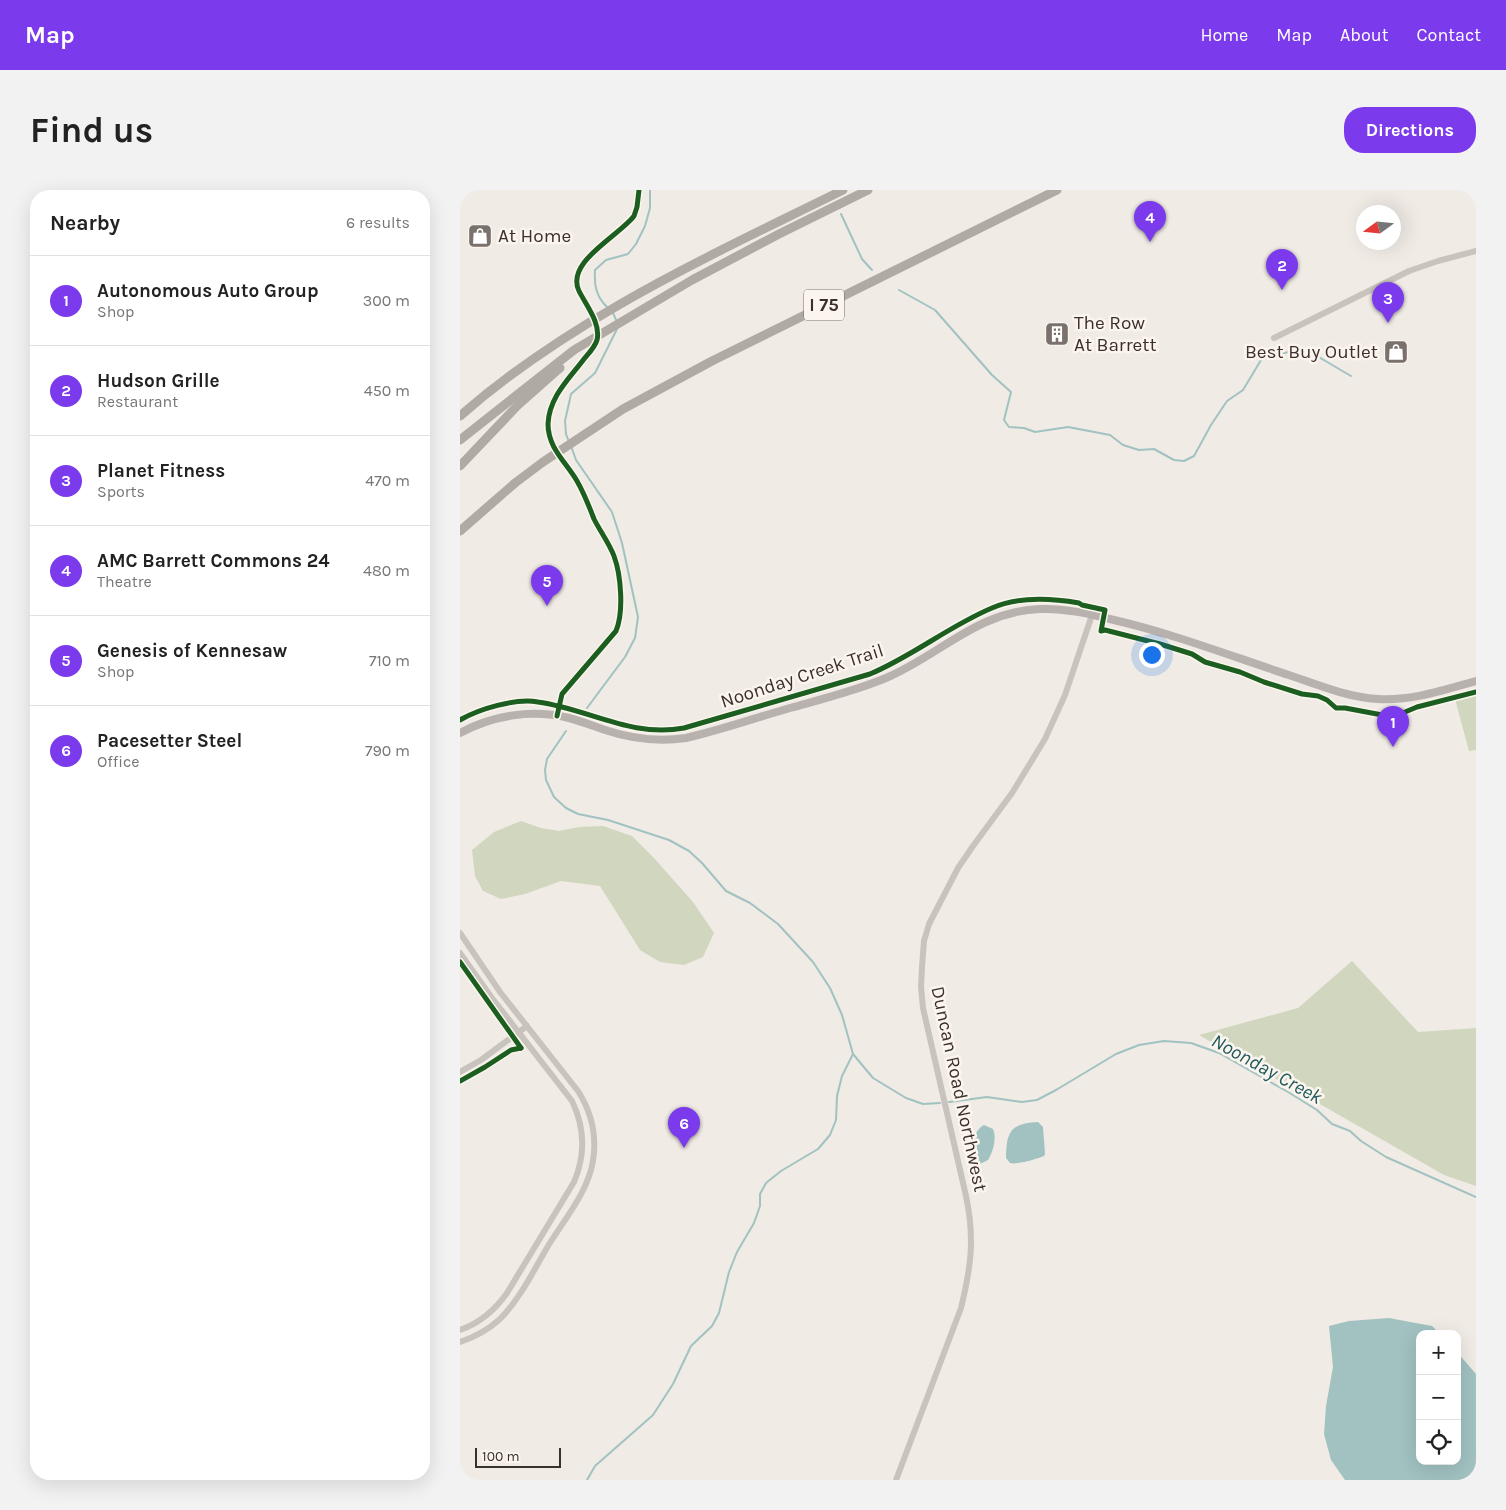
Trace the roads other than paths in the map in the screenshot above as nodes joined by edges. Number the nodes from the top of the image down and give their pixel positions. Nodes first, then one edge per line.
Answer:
1 (843, 190) edge
2 (868, 190) edge
3 (1057, 190) edge
4 (1476, 251) edge
5 (1274, 338) dead end
6 (574, 353) junction
7 (460, 416) edge
8 (460, 440) edge
9 (460, 466) edge
10 (460, 531) edge
11 (1092, 615) junction
12 (1476, 681) edge
13 (460, 733) edge
14 (460, 933) edge
15 (460, 952) edge
16 (527, 1026) junction
17 (518, 1032) junction
18 (460, 1072) edge
19 (460, 1330) edge
20 (460, 1342) edge
21 (896, 1480) edge

1 - 7 highway
2 - 6 highway
3 - 10 highway, I 75
4 - 5 street
6 - 8 highway
6 - 9 highway
11 - 12 main road
11 - 13 main road
11 - 21 street, Duncan Road Northwest
14 - 16 street
15 - 17 street
16 - 17 street
16 - 20 street
17 - 18 street
17 - 19 street

